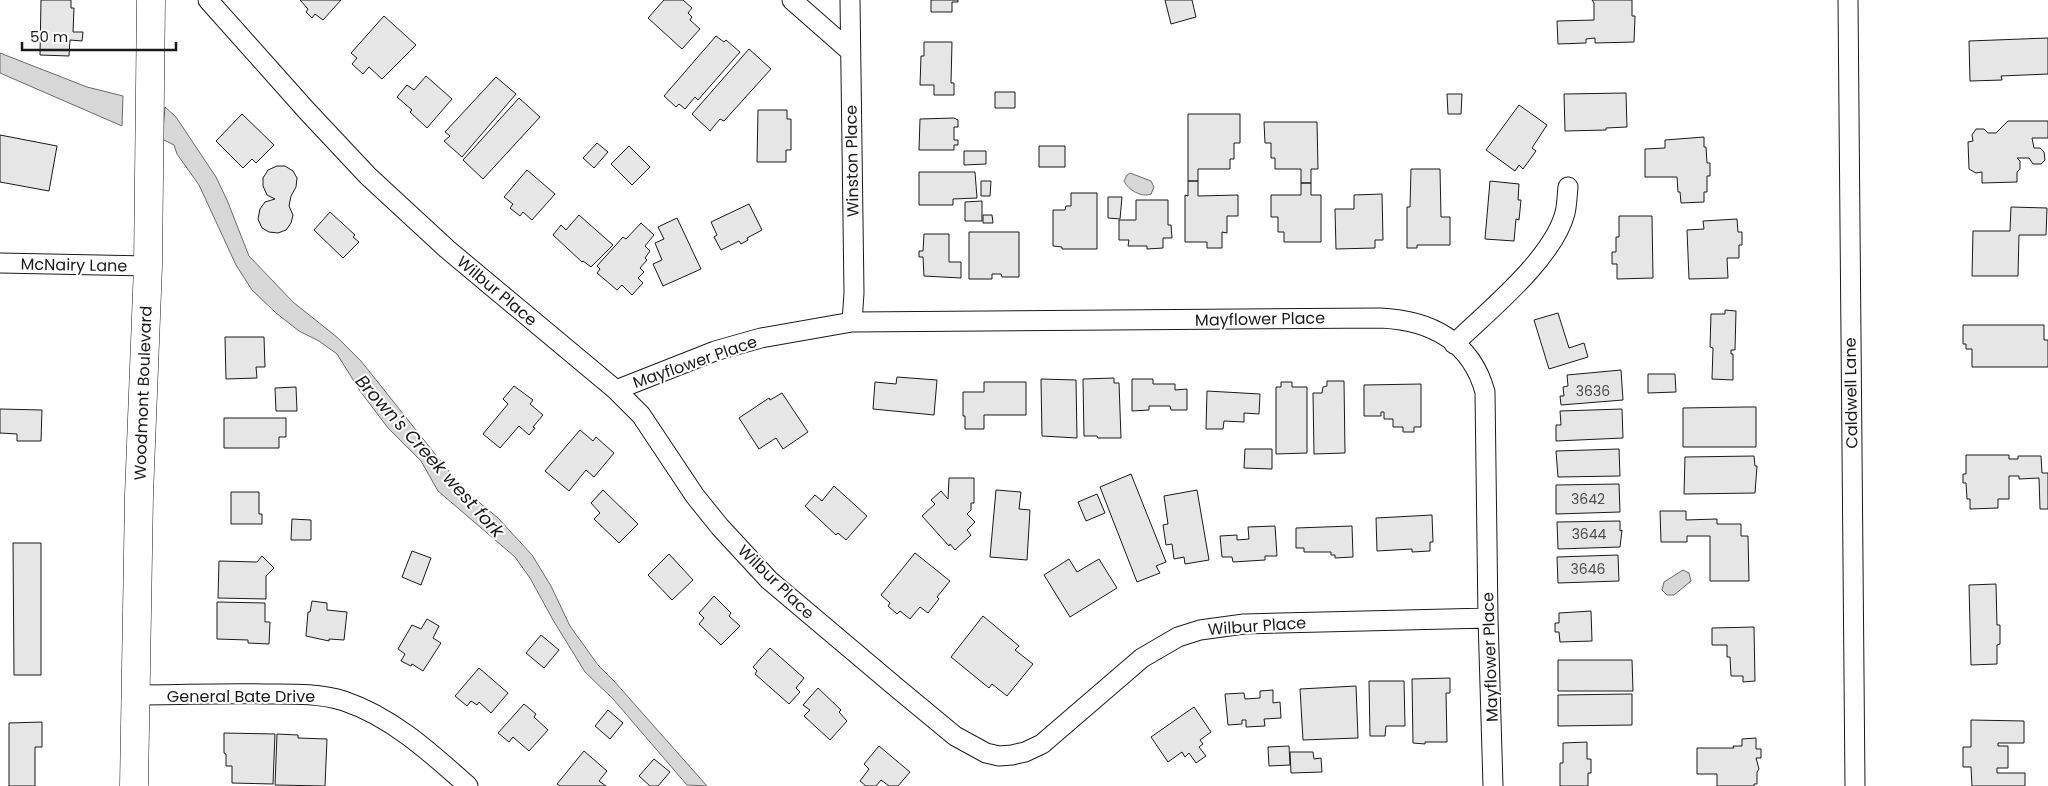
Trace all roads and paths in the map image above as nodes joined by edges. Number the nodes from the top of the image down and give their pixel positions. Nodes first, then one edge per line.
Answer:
1 (151, 0) edge
2 (208, 0) edge
3 (792, 0) edge
4 (850, 0) edge
5 (1848, 0) edge
6 (850, 51) junction
7 (1568, 187) dead end
8 (0, 263) edge
9 (148, 266) junction
10 (852, 322) junction
11 (1454, 344) junction
12 (616, 390) junction
13 (1488, 618) junction
14 (136, 696) junction
15 (134, 786) edge
16 (468, 786) edge
17 (1493, 786) edge
18 (1855, 786) edge

1 - 9 main road, Woodmont Boulevard
2 - 12 street, Wilbur Place
3 - 6 street
4 - 6 street, Winston Place
5 - 18 street, Caldwell Lane
6 - 10 street, Winston Place
7 - 11 street
8 - 9 street, McNairy Lane
9 - 14 main road, Woodmont Boulevard
10 - 11 street, Mayflower Place
10 - 12 street, Mayflower Place
11 - 13 street, Mayflower Place
12 - 13 street, Wilbur Place
13 - 17 street, Mayflower Place
14 - 15 main road, Woodmont Boulevard
14 - 16 street, General Bate Drive

